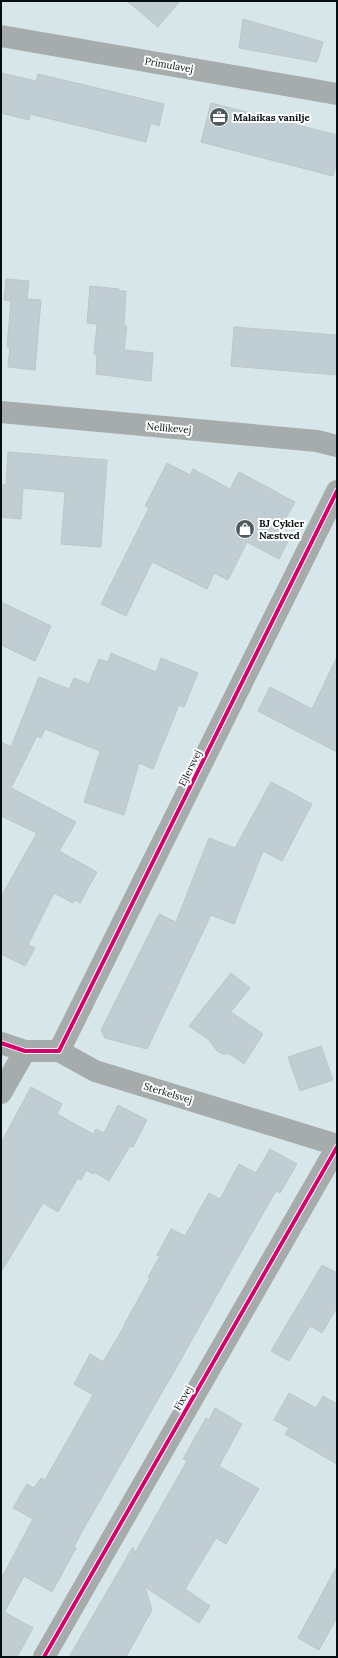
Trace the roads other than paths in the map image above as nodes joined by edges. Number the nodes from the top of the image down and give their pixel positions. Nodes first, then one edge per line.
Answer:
1 (1, 36) edge
2 (337, 94) edge
3 (1, 412) edge
4 (337, 446) edge
5 (337, 491) edge
6 (1, 1043) edge
7 (25, 1051) junction
8 (59, 1051) junction
9 (1, 1093) edge
10 (337, 1146) edge
11 (44, 1657) edge

1 - 2 street, Primulavej
3 - 4 street, Nellikevej
5 - 8 street, Ejlersvej
6 - 7 street, Sterkelsvej
7 - 8 street, Sterkelsvej
7 - 9 street
8 - 10 street, Sterkelsvej
10 - 11 street, Fixvej

